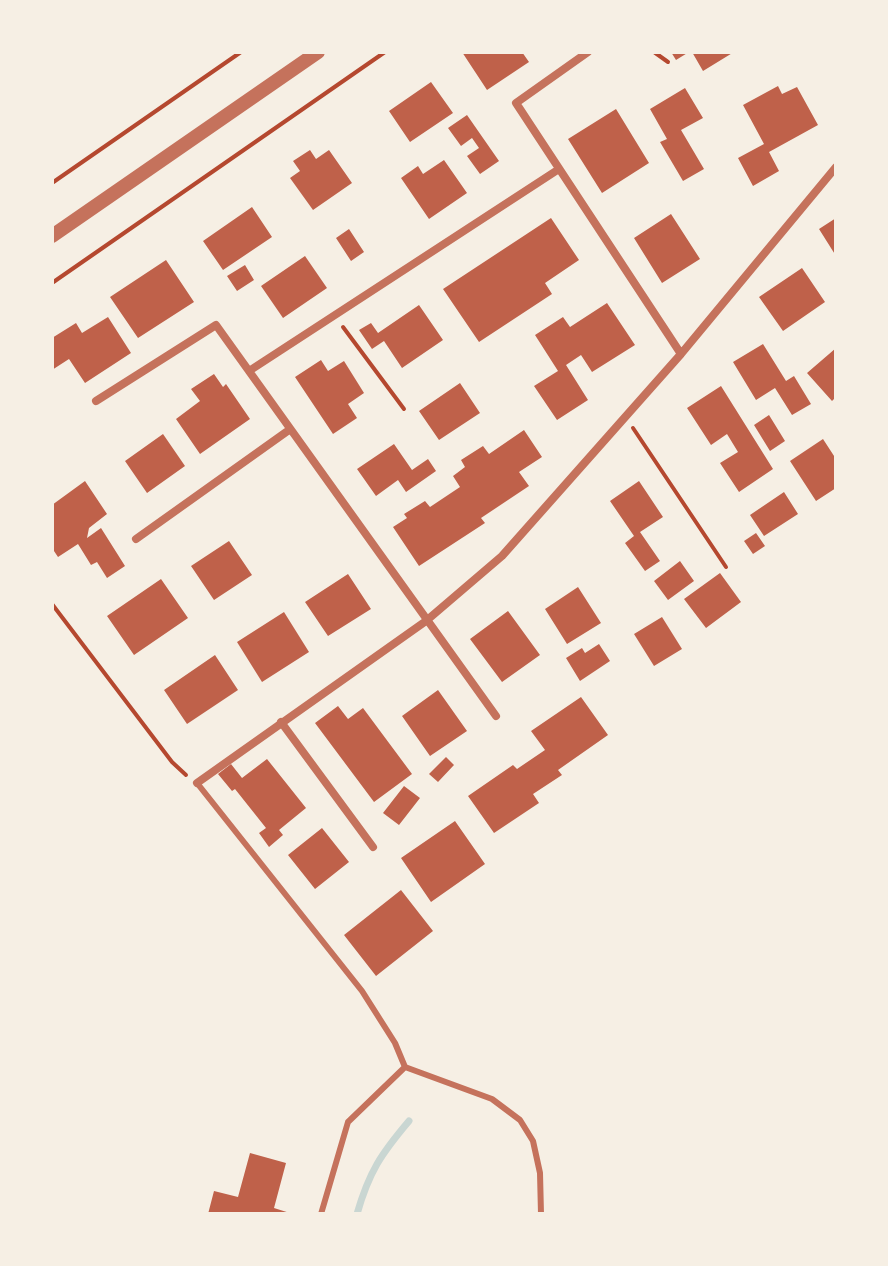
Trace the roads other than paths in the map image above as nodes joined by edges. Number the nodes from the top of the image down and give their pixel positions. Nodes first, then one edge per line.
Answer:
1 (318, 52) edge
2 (588, 52) edge
3 (836, 167) edge
4 (559, 169) junction
5 (52, 236) edge
6 (681, 354) junction
7 (249, 371) junction
8 (96, 401) dead end
9 (289, 430) junction
10 (136, 539) dead end
11 (426, 621) junction
12 (496, 716) dead end
13 (281, 722) junction
14 (197, 783) joint
15 (373, 847) dead end
16 (405, 1067) junction
17 (321, 1214) edge
18 (541, 1214) edge

1 - 5 street
2 - 4 street
3 - 6 street
4 - 6 street
4 - 7 street
6 - 11 street
7 - 8 street
7 - 9 street
9 - 10 street
9 - 11 street
11 - 12 street
11 - 13 street
13 - 14 street
13 - 15 street
14 - 16 lane
16 - 17 lane
16 - 18 lane

